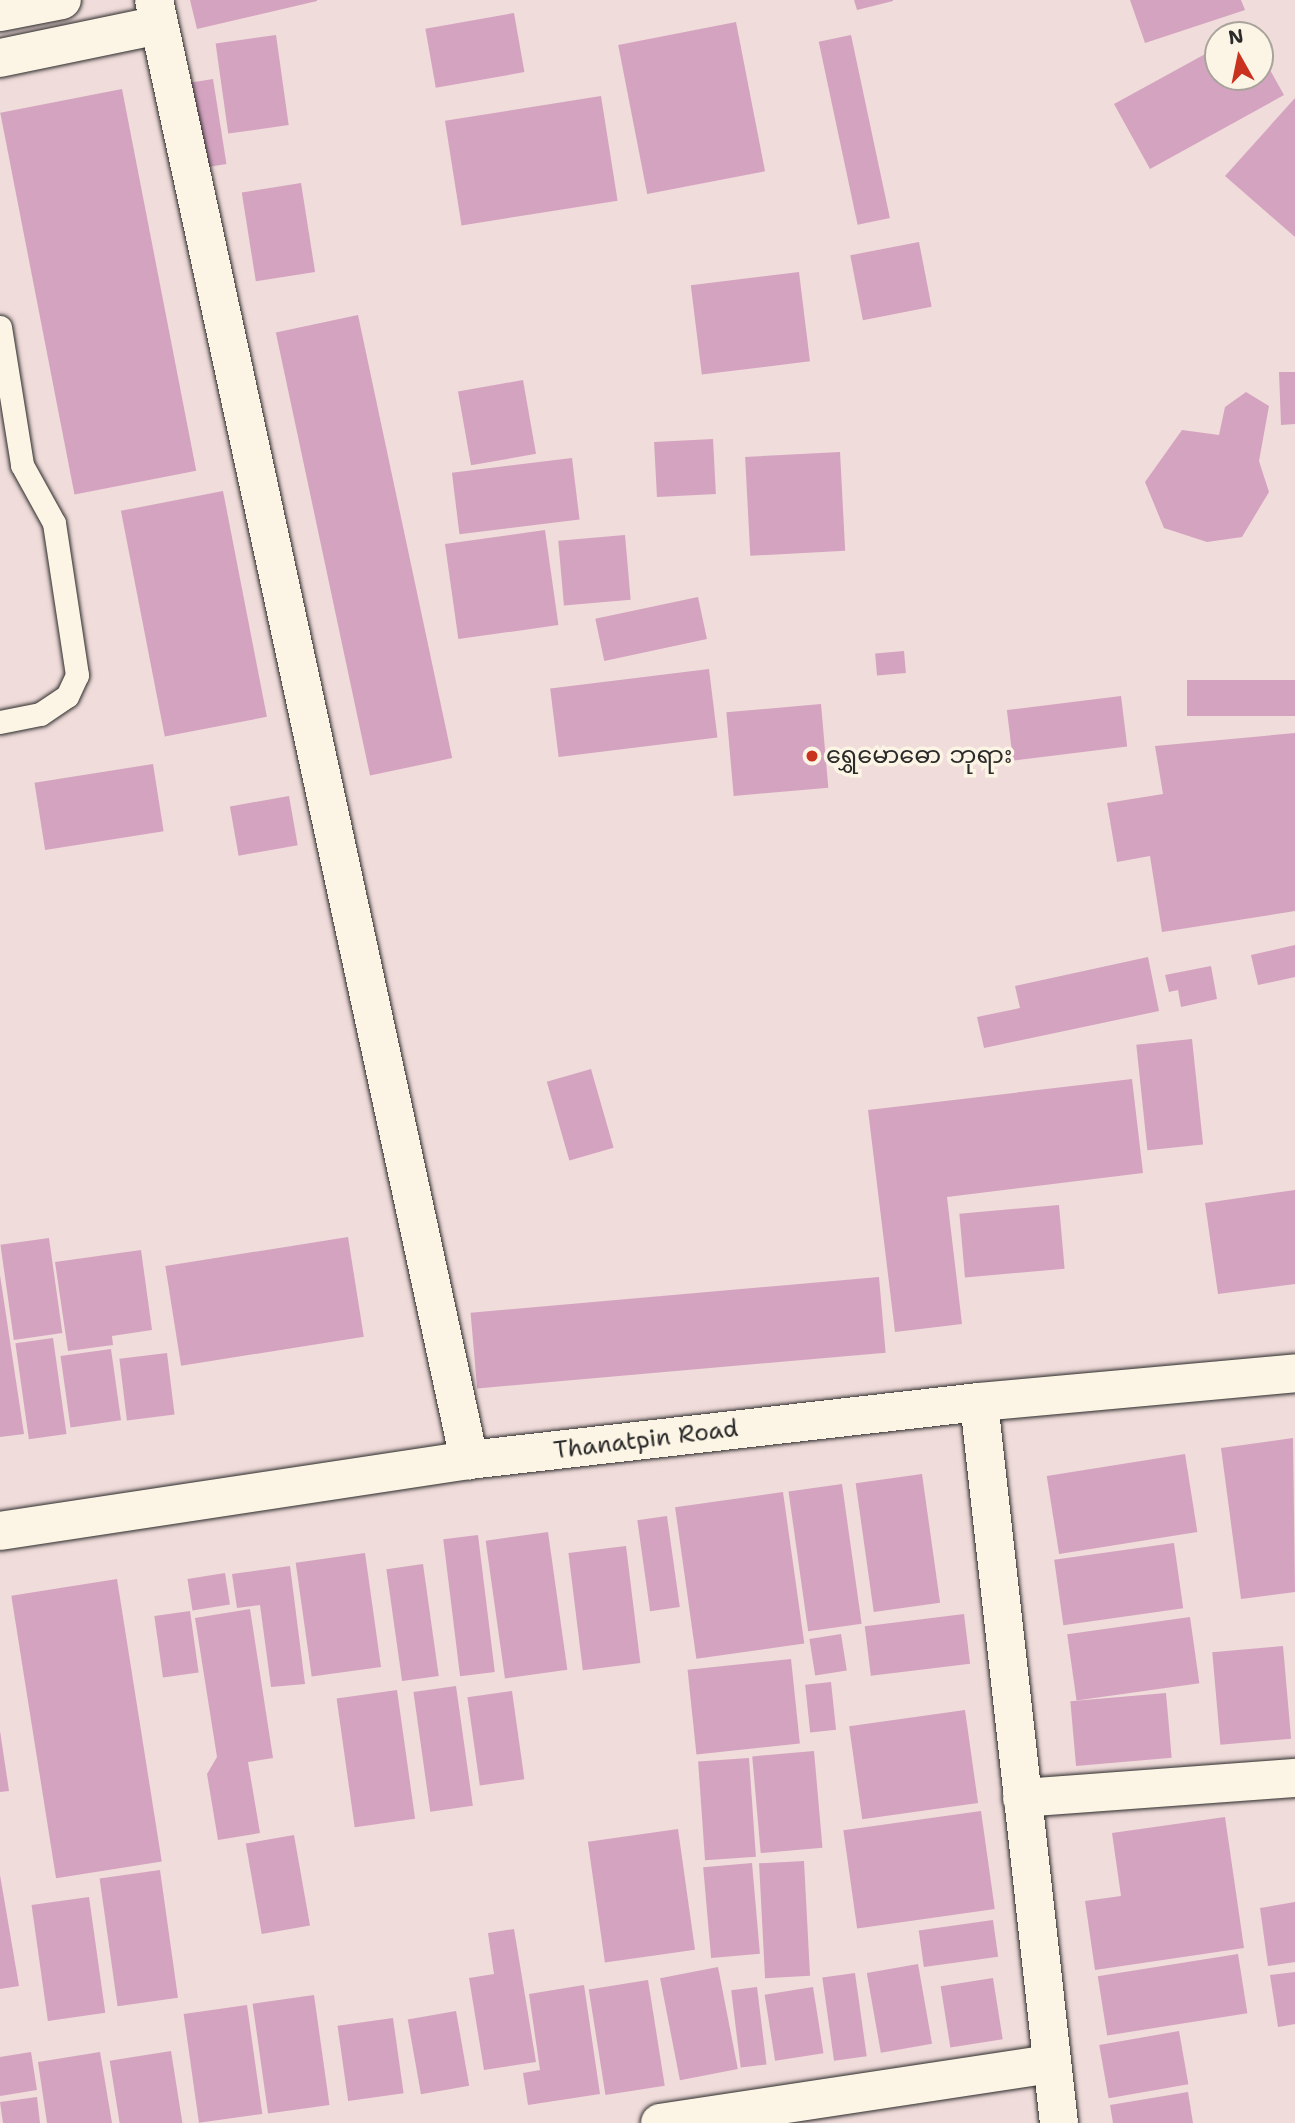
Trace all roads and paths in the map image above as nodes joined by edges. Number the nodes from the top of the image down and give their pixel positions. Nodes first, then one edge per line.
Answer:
1 (62, 0) edge
2 (0, 12) edge
3 (156, 13) edge
4 (0, 58) edge
5 (0, 327) edge
6 (0, 722) edge
7 (1295, 1373) edge
8 (979, 1402) junction
9 (469, 1460) junction
10 (0, 1531) edge
11 (1295, 1778) edge
12 (1022, 1798) junction
13 (1051, 2064) junction
14 (660, 2123) edge
15 (1059, 2123) edge

1 - 2 street
3 - 4 street
3 - 9 street
5 - 6 lane
7 - 8 street, Thanatpin Road
8 - 9 street, Thanatpin Road
8 - 12 street
9 - 10 street, Thanatpin Road
11 - 12 street
12 - 13 street
13 - 14 street
13 - 15 street

